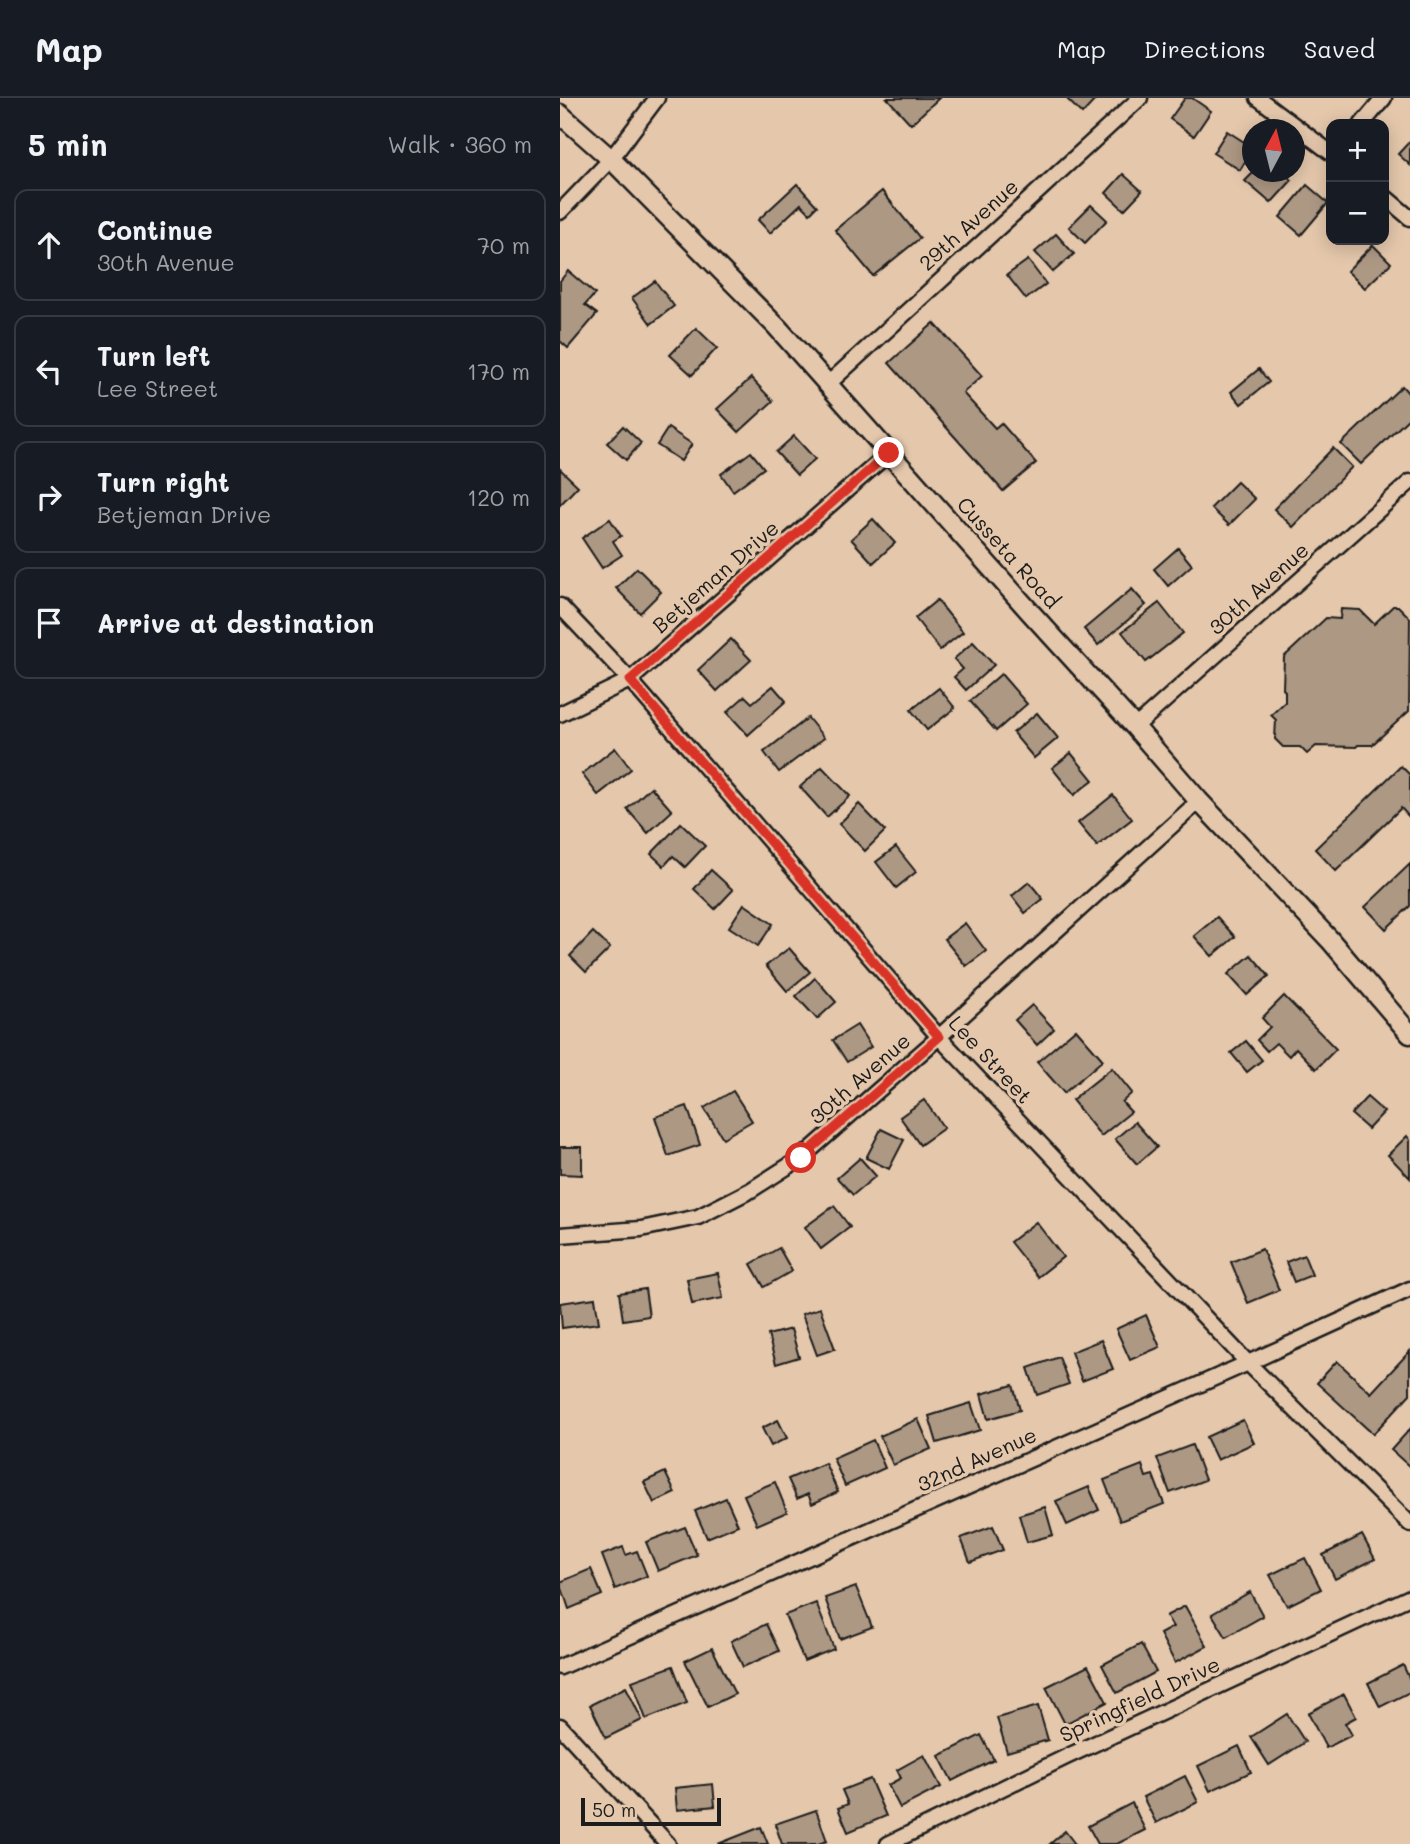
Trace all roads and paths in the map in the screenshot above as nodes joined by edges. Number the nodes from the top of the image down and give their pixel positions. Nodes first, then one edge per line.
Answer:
1 (657, 98) edge
2 (1140, 98) edge
3 (1258, 98) edge
4 (1384, 98) edge
5 (560, 114) edge
6 (1366, 119) edge
7 (1326, 149) edge
8 (611, 159) junction
9 (1389, 200) edge
10 (560, 212) edge
11 (1410, 218) edge
12 (828, 384) junction
13 (889, 453) junction
14 (1410, 482) edge
15 (560, 606) edge
16 (630, 680) junction
17 (560, 714) edge
18 (1135, 727) junction
19 (1199, 801) junction
20 (1410, 1034) edge
21 (939, 1037) junction
22 (560, 1235) edge
23 (1410, 1289) edge
24 (1248, 1363) junction
25 (1410, 1524) edge
26 (1410, 1597) edge
27 (560, 1667) edge
28 (560, 1726) edge
29 (668, 1844) edge
30 (888, 1844) edge

1 - 8 street
2 - 12 street, 29th Avenue
3 - 7 street
4 - 6 street
5 - 8 street, Cusseta Road
8 - 10 street
8 - 12 street, Cusseta Road
9 - 11 street
12 - 13 street, Cusseta Road
13 - 16 street, Betjeman Drive
13 - 18 street, Cusseta Road
14 - 18 street, 30th Avenue
15 - 16 street, Lee Street
16 - 17 street, Betjeman Drive
16 - 21 street, Lee Street
18 - 19 street, Cusseta Road
19 - 20 street, Cusseta Road
19 - 21 street, 30th Avenue
21 - 22 street, 30th Avenue
21 - 24 street, Lee Street
23 - 24 street, 32nd Avenue
24 - 25 street, Lee Street
24 - 27 street, 32nd Avenue
26 - 30 street, Springfield Drive
28 - 29 street

